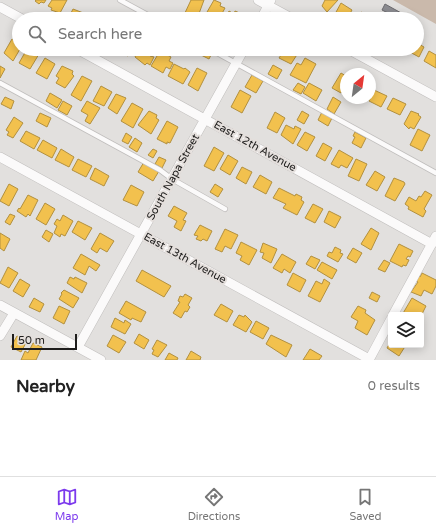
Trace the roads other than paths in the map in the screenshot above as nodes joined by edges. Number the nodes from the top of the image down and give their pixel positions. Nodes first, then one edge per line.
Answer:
1 (120, 0) edge
2 (258, 0) edge
3 (270, 3) edge
4 (0, 7) edge
5 (142, 12) edge
6 (265, 12) edge
7 (283, 12) edge
8 (12, 14) edge
9 (90, 56) edge
10 (223, 56) edge
11 (240, 56) edge
12 (361, 56) edge
13 (236, 63) junction
14 (0, 83) edge
15 (436, 98) edge
16 (206, 119) junction
17 (0, 157) edge
18 (436, 173) edge
19 (172, 179) junction
20 (225, 209) dead end
21 (141, 235) junction
22 (434, 240) edge
23 (0, 305) edge
24 (395, 312) edge
25 (14, 313) junction
26 (388, 324) edge
27 (0, 336) edge
28 (78, 347) junction
29 (369, 359) edge
30 (101, 360) edge

1 - 5 lane
2 - 3 street
3 - 6 street
3 - 7 street
4 - 8 street
9 - 16 street, East 12th Avenue
10 - 13 lane
11 - 13 street, South Napa Street
12 - 15 street
13 - 16 street, South Napa Street
13 - 18 lane
14 - 19 lane
16 - 19 street, South Napa Street
16 - 22 street, East 12th Avenue
17 - 21 street, East 13th Avenue
19 - 20 lane
19 - 21 street, South Napa Street
21 - 28 street, South Napa Street
21 - 29 street, East 13th Avenue
22 - 24 street
23 - 25 street
25 - 27 street
25 - 28 street
26 - 29 street
28 - 30 street

